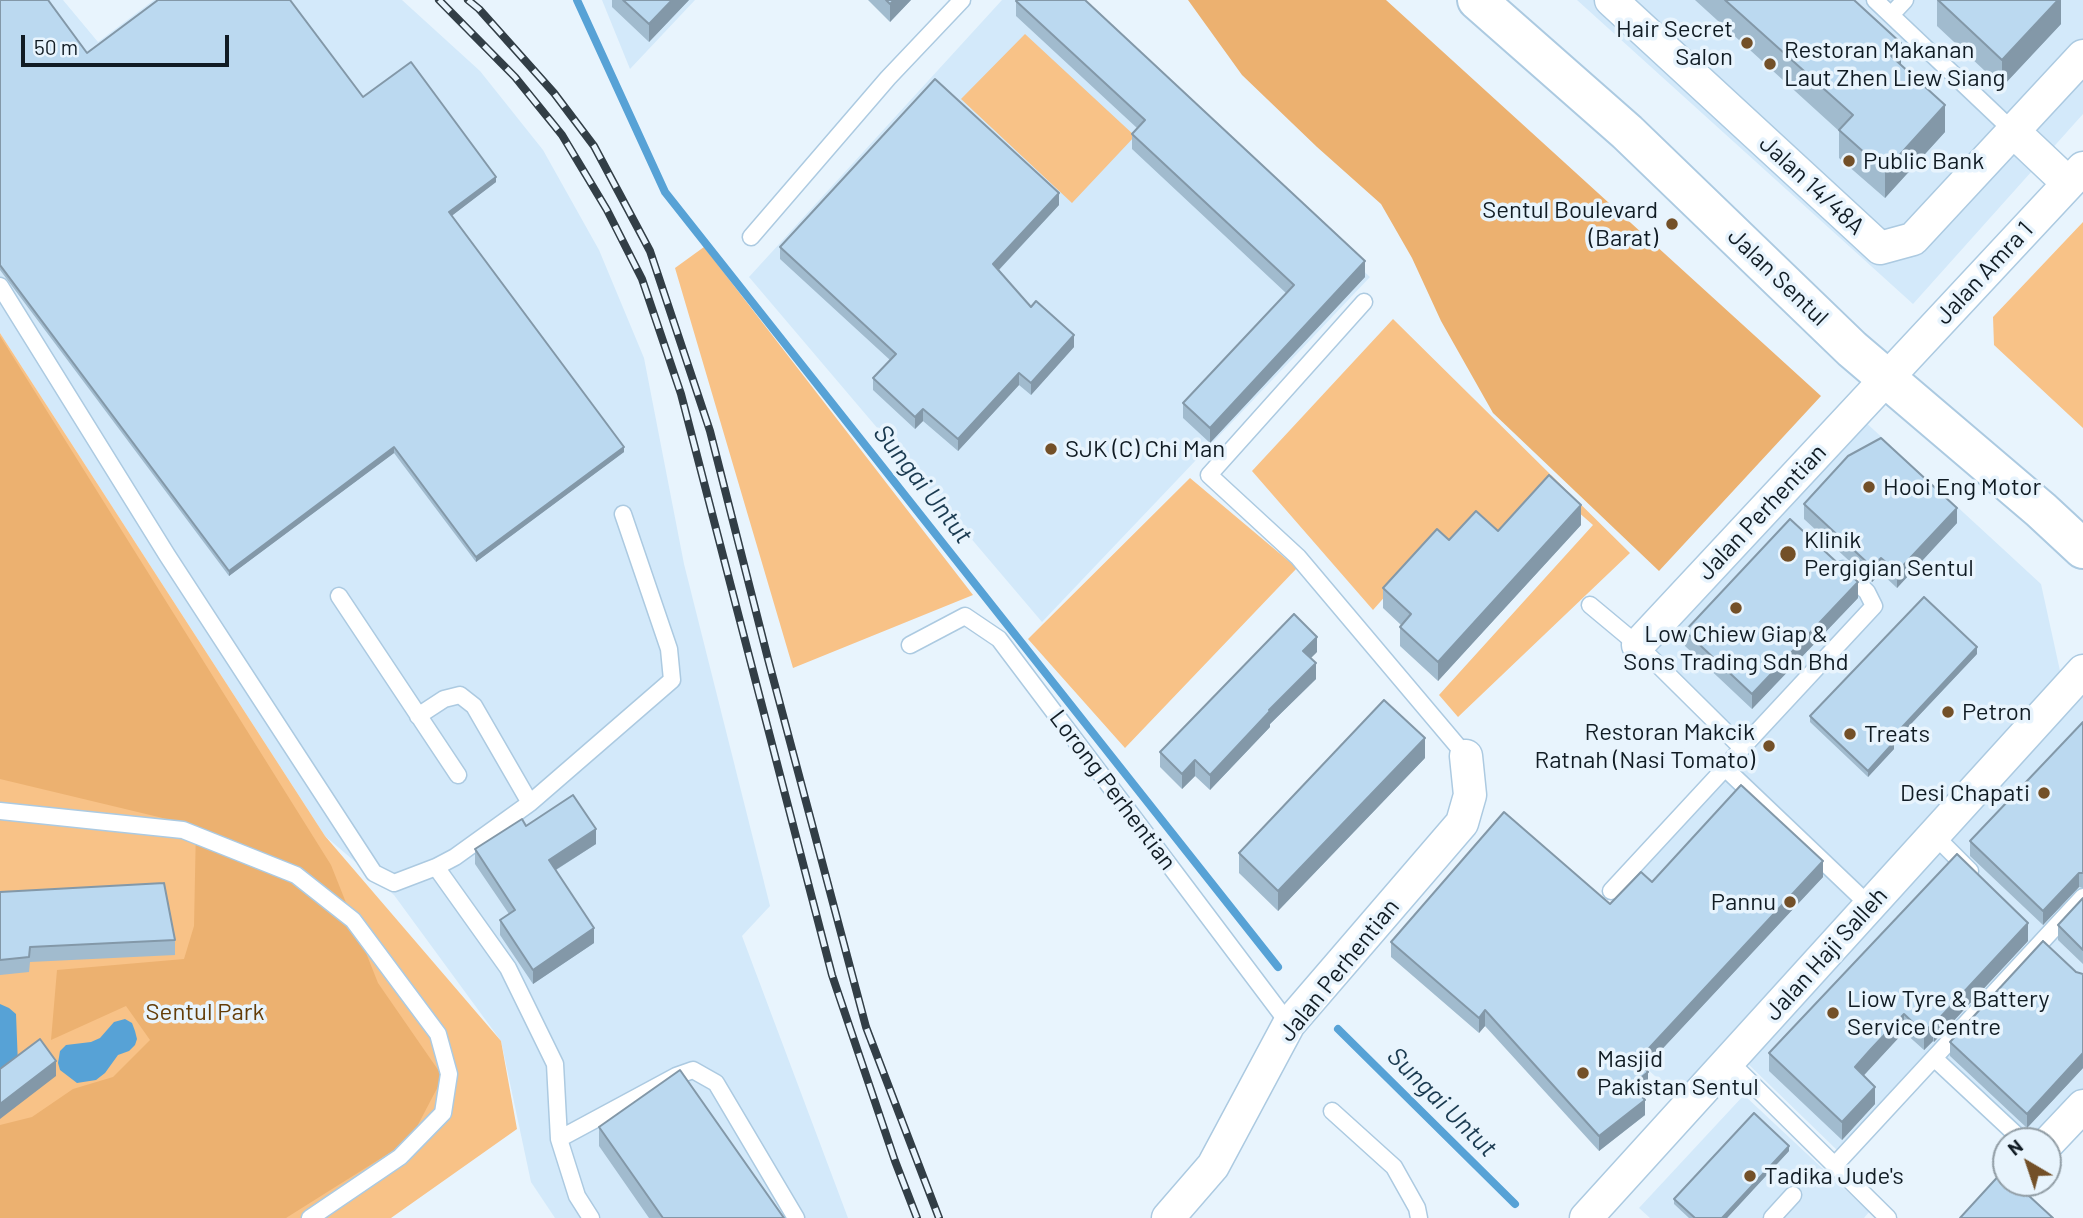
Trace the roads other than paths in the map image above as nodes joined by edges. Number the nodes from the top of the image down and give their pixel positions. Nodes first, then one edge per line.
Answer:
1 (962, 0) edge
2 (1477, 0) edge
3 (1875, 0) edge
4 (1905, 0) edge
5 (1615, 1) edge
6 (1891, 15) junction
7 (2083, 56) edge
8 (2013, 131) junction
9 (2076, 175) edge
10 (751, 237) dead end
11 (0, 286) edge
12 (1364, 302) dead end
13 (1885, 378) junction
14 (623, 514) dead end
15 (2083, 549) edge
16 (1829, 556) edge
17 (340, 597) dead end
18 (1590, 605) dead end
19 (910, 645) dead end
20 (1638, 645) junction
21 (2077, 679) edge
22 (418, 716) junction
23 (1742, 748) junction
24 (1466, 755) joint
25 (1725, 768) junction
26 (458, 775) dead end
27 (530, 803) junction
28 (0, 811) edge
29 (1934, 835) junction
30 (436, 867) junction
31 (1983, 883) edge
32 (1611, 891) dead end
33 (2083, 897) edge
34 (1870, 906) junction
35 (1289, 1024) junction
36 (1934, 1058) junction
37 (1729, 1061) junction
38 (2083, 1106) edge
39 (1332, 1111) dead end
40 (2008, 1127) edge
41 (2062, 1128) edge
42 (559, 1139) junction
43 (1834, 1166) junction
44 (1793, 1195) dead end
45 (310, 1218) edge
46 (591, 1218) edge
47 (796, 1218) edge
48 (1168, 1218) edge
49 (1419, 1218) edge
50 (1586, 1218) edge
51 (1772, 1218) edge
52 (1888, 1218) edge

1 - 10 lane
2 - 13 main road, Jalan Sentul
3 - 6 lane
4 - 6 lane
5 - 8 street, Jalan 14/48A
6 - 8 lane
7 - 8 street
8 - 9 street
9 - 13 street, Jalan Amra 1
11 - 30 lane
12 - 24 lane
13 - 15 main road, Jalan Sentul
13 - 20 street, Jalan Perhentian
14 - 27 lane
16 - 23 lane
17 - 22 lane
18 - 20 lane
19 - 35 lane, Lorong Perhentian
20 - 23 lane
21 - 29 street, Jalan Haji Salleh
22 - 26 lane
22 - 27 lane
23 - 25 lane
24 - 35 street, Jalan Perhentian
25 - 32 lane
25 - 34 lane
27 - 30 lane
28 - 45 lane
29 - 31 lane
29 - 34 street, Jalan Haji Salleh
30 - 42 lane
33 - 36 lane
34 - 37 street, Jalan Haji Salleh
35 - 48 street, Jalan Perhentian
36 - 40 lane
36 - 43 lane
37 - 43 lane
37 - 50 street, Jalan Haji Salleh
38 - 41 street
39 - 49 lane
42 - 46 lane
42 - 47 lane
43 - 52 lane
44 - 51 lane

